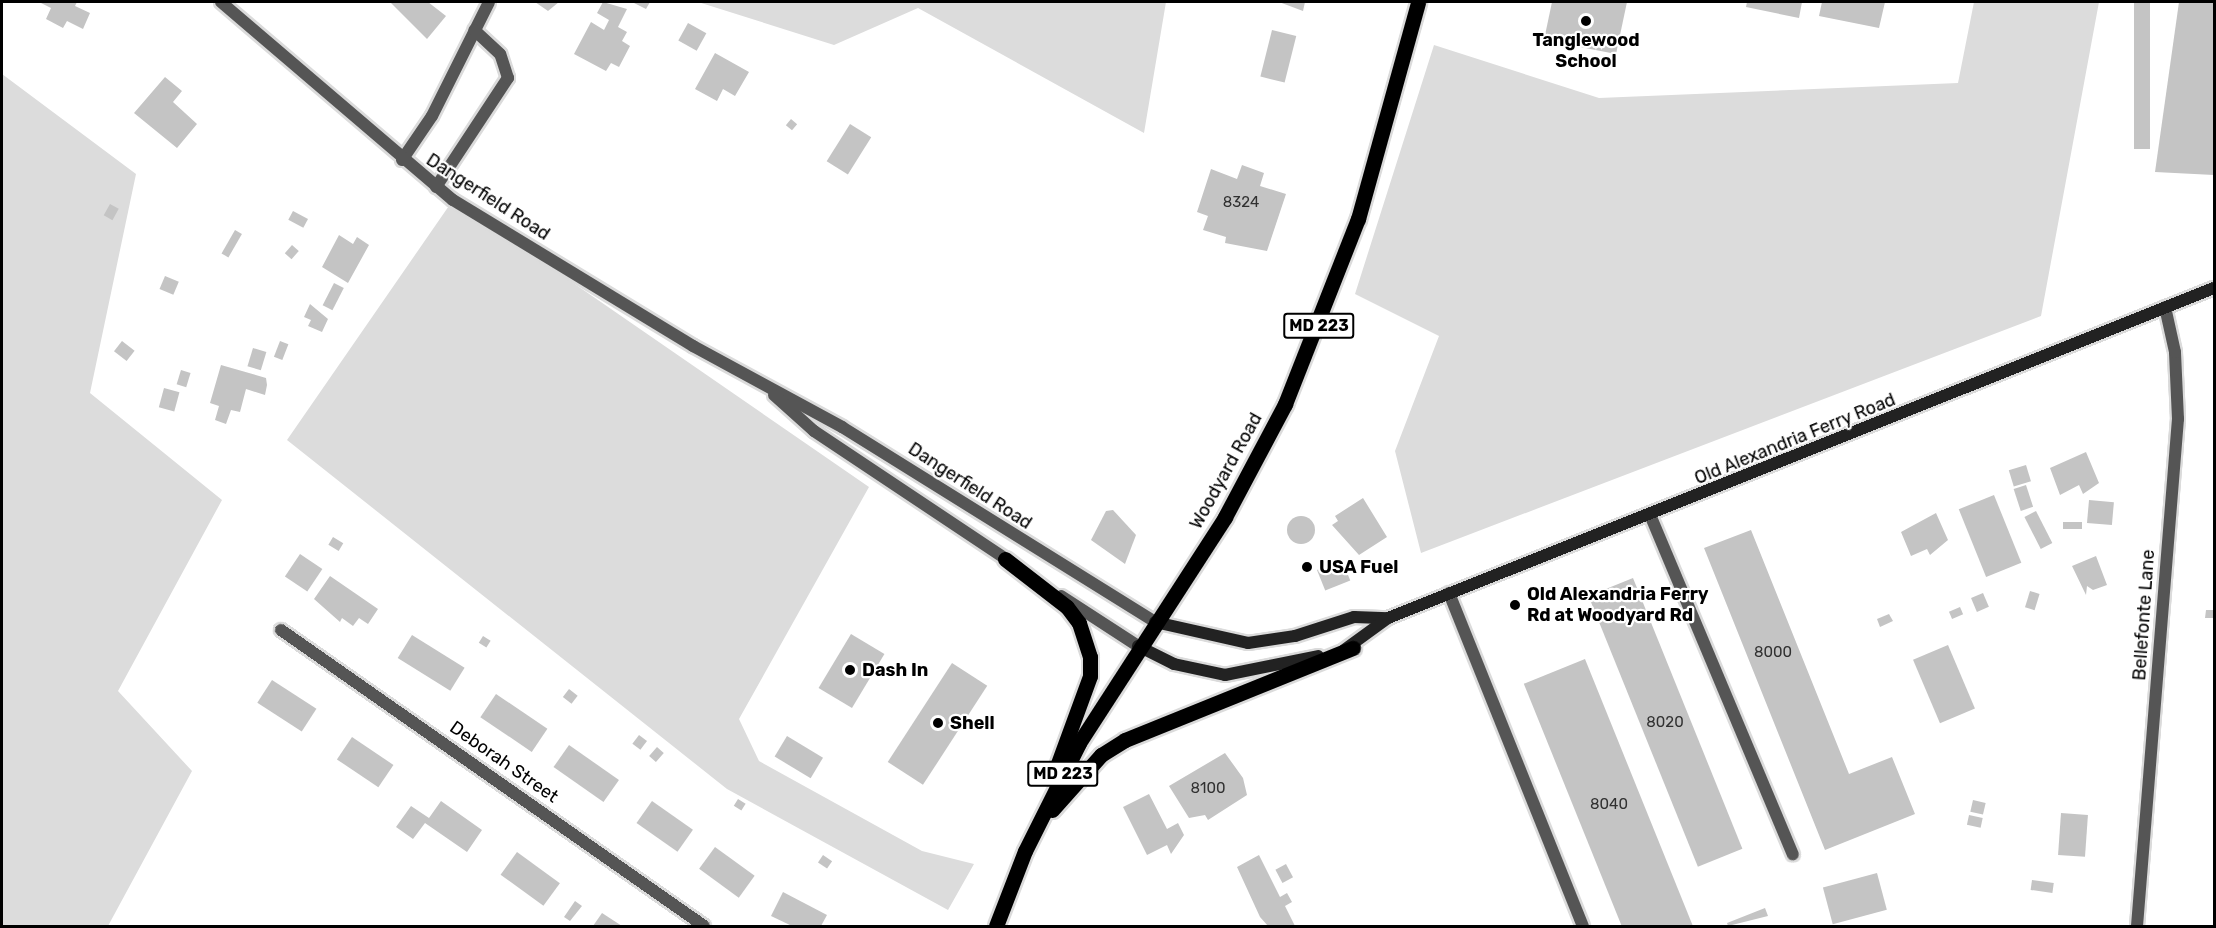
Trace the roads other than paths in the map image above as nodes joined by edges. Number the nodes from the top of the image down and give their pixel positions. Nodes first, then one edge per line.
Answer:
1 (221, 2) edge
2 (489, 2) edge
3 (1418, 2) edge
4 (474, 30) junction
5 (402, 160) junction
6 (436, 187) junction
7 (2214, 288) edge
8 (2165, 307) junction
9 (764, 385) junction
10 (1651, 517) junction
11 (1005, 559) junction
12 (1449, 593) junction
13 (1388, 618) junction
14 (1155, 622) junction
15 (280, 630) dead end
16 (1138, 646) junction
17 (1353, 648) junction
18 (1037, 829) junction
19 (1792, 854) dead end
20 (704, 927) edge
21 (996, 927) edge
22 (1583, 927) edge
23 (2137, 927) edge

1 - 5 street, Dangerfield Road
2 - 4 street
3 - 14 main road, Woodyard Road / MD 223
4 - 5 street
4 - 6 street
5 - 6 street, Dangerfield Road
6 - 9 street, Dangerfield Road
7 - 8 main road, Old Alexandria Ferry Road
8 - 10 main road, Old Alexandria Ferry Road
8 - 23 street, Bellefonte Lane
9 - 11 street, Dangerfield Road
9 - 14 street, Dangerfield Road
10 - 12 main road, Old Alexandria Ferry Road
10 - 19 street
11 - 16 street, Dangerfield Road
11 - 18 main road
12 - 13 main road, Old Alexandria Ferry Road
12 - 22 street
13 - 14 main road, Old Alexandria Ferry Road
13 - 17 main road, Old Alexandria Ferry Road
14 - 16 main road, Woodyard Road / MD 223
15 - 20 street, Deborah Street
16 - 17 main road, Old Alexandria Ferry Road
16 - 18 main road, Woodyard Road / MD 223
17 - 18 main road
18 - 21 main road, Woodyard Road / MD 223

